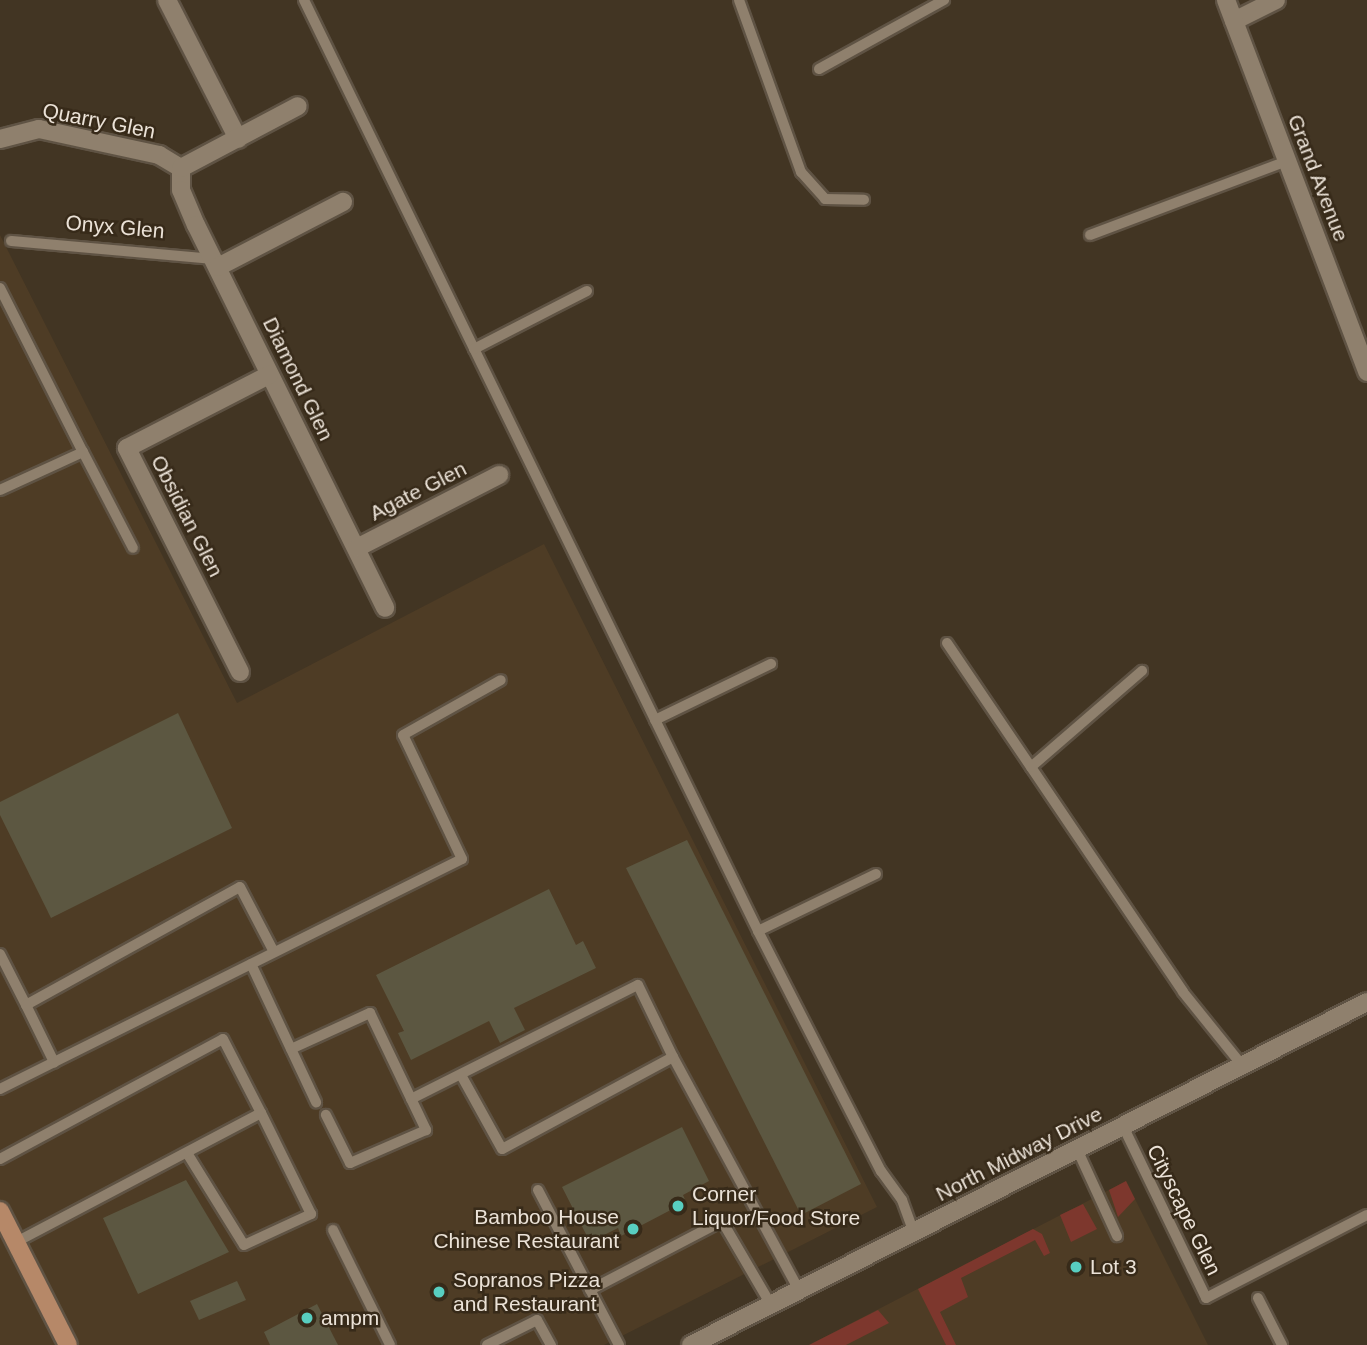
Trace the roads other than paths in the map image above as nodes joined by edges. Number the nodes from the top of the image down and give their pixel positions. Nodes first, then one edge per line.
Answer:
1 (167, 0) edge
2 (304, 0) edge
3 (738, 0) edge
4 (944, 0) edge
5 (1226, 0) edge
6 (1276, 0) edge
7 (1234, 21) junction
8 (819, 69) dead end
9 (298, 106) dead end
10 (0, 139) edge
11 (238, 139) junction
12 (1287, 161) junction
13 (181, 168) junction
14 (863, 200) dead end
15 (343, 202) dead end
16 (1090, 235) dead end
17 (11, 241) dead end
18 (216, 263) junction
19 (0, 288) edge
20 (587, 291) dead end
21 (474, 349) junction
22 (1367, 372) edge
23 (269, 375) junction
24 (83, 452) junction
25 (499, 475) dead end
26 (0, 489) edge
27 (133, 548) dead end
28 (357, 548) junction
29 (385, 608) dead end
30 (947, 643) dead end
31 (771, 664) dead end
32 (1142, 671) dead end
33 (240, 672) dead end
34 (501, 680) dead end
35 (655, 720) junction
36 (1031, 768) junction
37 (876, 874) dead end
38 (758, 932) junction
39 (274, 952) junction
40 (0, 954) edge
41 (251, 964) junction
42 (1367, 1002) edge
43 (26, 1005) junction
44 (291, 1049) junction
45 (673, 1057) junction
46 (54, 1062) junction
47 (1242, 1065) junction
48 (461, 1075) junction
49 (0, 1089) edge
50 (411, 1099) junction
51 (316, 1102) dead end
52 (261, 1113) junction
53 (326, 1115) dead end
54 (1123, 1126) junction
55 (1077, 1149) junction
56 (187, 1153) junction
57 (0, 1159) edge
58 (538, 1190) dead end
59 (0, 1211) edge
60 (1367, 1215) edge
61 (333, 1230) dead end
62 (914, 1233) junction
63 (1117, 1236) dead end
64 (16, 1242) junction
65 (590, 1290) junction
66 (799, 1290) junction
67 (1258, 1298) dead end
68 (771, 1305) junction
69 (68, 1345) edge
70 (390, 1345) edge
71 (487, 1345) edge
72 (551, 1345) edge
73 (619, 1345) edge
74 (691, 1345) edge
75 (1282, 1345) edge

1 - 11 street
2 - 21 lane
3 - 14 lane
4 - 8 lane
5 - 7 street, Grand Avenue
6 - 7 street
7 - 12 street, Grand Avenue
9 - 11 street
10 - 13 street, Quarry Glen
11 - 13 street
12 - 16 lane
12 - 22 street, Grand Avenue
13 - 18 street, Diamond Glen
15 - 18 street
17 - 18 lane, Onyx Glen
18 - 23 street, Diamond Glen
19 - 24 lane
20 - 21 lane
21 - 35 lane
23 - 28 street, Diamond Glen
23 - 33 street, Obsidian Glen
24 - 26 lane
24 - 27 lane
25 - 28 street, Agate Glen
28 - 29 street, Diamond Glen
30 - 36 lane
31 - 35 lane
32 - 36 lane
34 - 39 lane
35 - 38 lane
36 - 47 lane
37 - 38 lane
38 - 62 lane
39 - 41 lane
39 - 43 lane
40 - 43 lane
41 - 44 lane
41 - 46 lane
42 - 47 street, North Midway Drive
43 - 46 lane
44 - 50 lane
44 - 51 lane
45 - 48 lane
45 - 48 lane
45 - 66 lane
46 - 49 lane
47 - 54 street, North Midway Drive
48 - 50 lane
50 - 53 lane
52 - 56 lane
52 - 56 lane
52 - 57 lane
54 - 55 street, North Midway Drive
54 - 60 lane, Cityscape Glen
55 - 62 street, North Midway Drive
55 - 63 lane
56 - 64 lane
58 - 65 lane
59 - 64 main road
61 - 70 lane
62 - 66 street, North Midway Drive
64 - 69 main road
65 - 68 lane
65 - 73 lane
66 - 68 street, North Midway Drive
67 - 75 lane
68 - 74 street, North Midway Drive
71 - 72 lane

